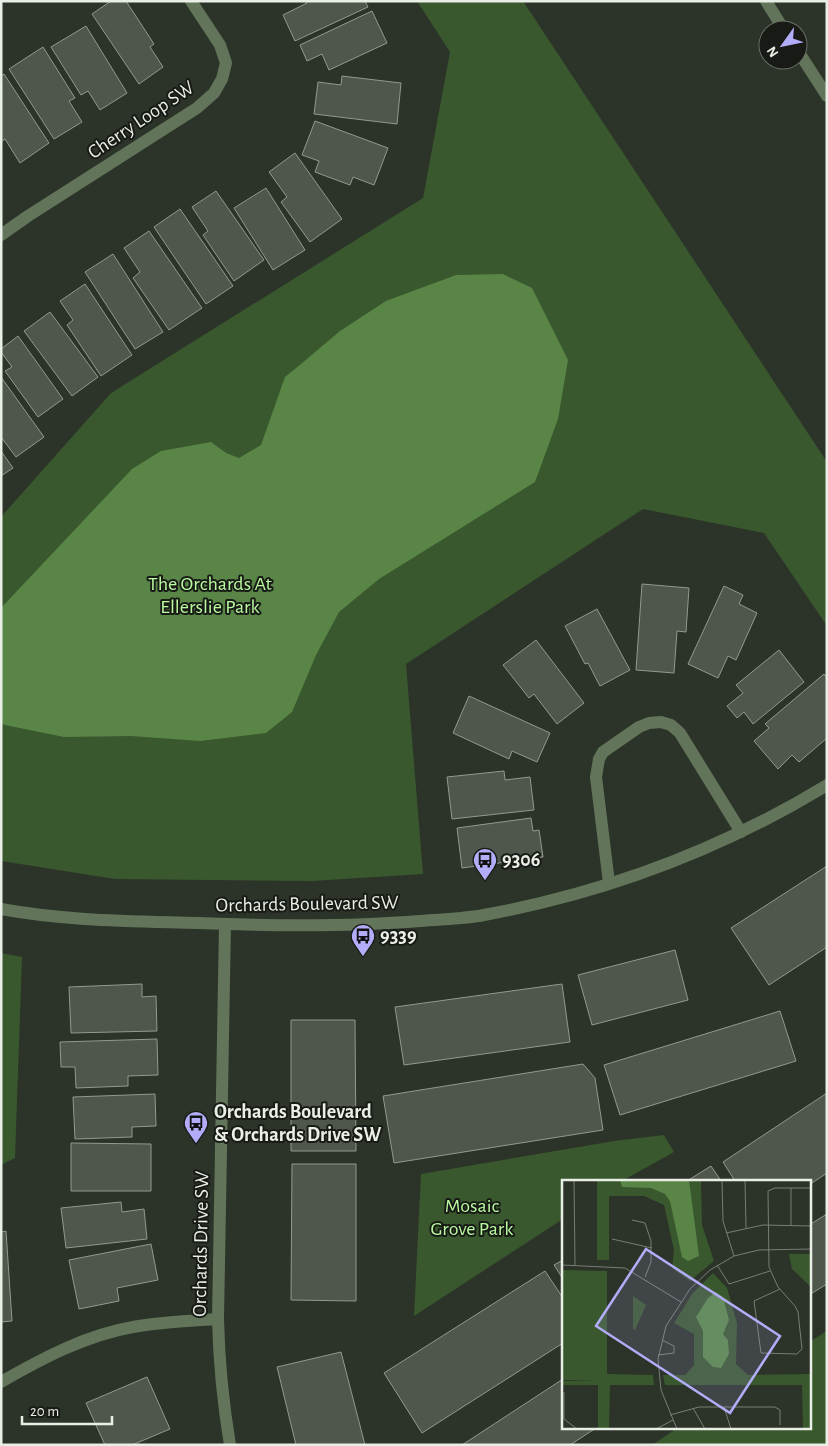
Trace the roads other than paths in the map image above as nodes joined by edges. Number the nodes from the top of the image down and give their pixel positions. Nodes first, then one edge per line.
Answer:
1 (191, 1) edge
2 (766, 1) edge
3 (778, 20) edge
4 (808, 62) edge
5 (822, 77) edge
6 (827, 96) edge
7 (1, 235) edge
8 (827, 785) edge
9 (741, 832) junction
10 (609, 883) junction
11 (1, 909) edge
12 (225, 924) junction
13 (218, 1320) junction
14 (1, 1382) edge
15 (230, 1445) edge

1 - 7 street, Cherry Loop SW
2 - 3 street
4 - 5 street
5 - 6 street
8 - 9 street, Orchards Boulevard SW
9 - 10 street, Orchards Boulevard SW
9 - 10 street
10 - 12 street, Orchards Boulevard SW
11 - 12 street, Orchards Boulevard SW
12 - 13 street, Orchards Drive SW
13 - 14 street
13 - 15 street, Orchards Drive SW

